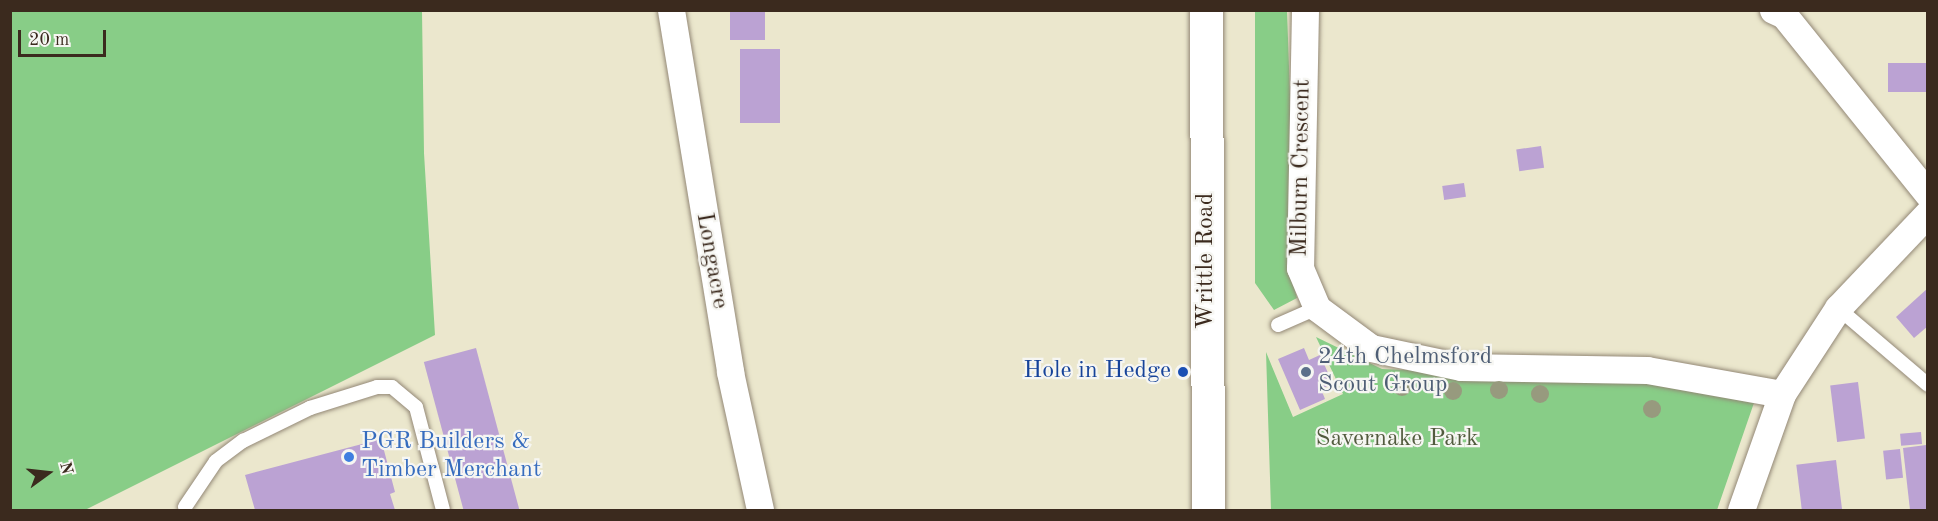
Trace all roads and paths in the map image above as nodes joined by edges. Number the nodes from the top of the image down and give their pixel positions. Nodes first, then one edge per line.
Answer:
1 (671, 10) edge
2 (1206, 10) edge
3 (1305, 10) edge
4 (1773, 10) edge
5 (1928, 194) edge
6 (1928, 213) edge
7 (1317, 308) junction
8 (1838, 308) junction
9 (1278, 325) dead end
10 (1928, 385) edge
11 (1782, 394) junction
12 (188, 509) edge
13 (171, 510) edge
14 (443, 510) edge
15 (760, 510) edge
16 (1208, 510) edge
17 (1741, 510) edge

1 - 15 street, Longacre
2 - 16 street, Writtle Road
3 - 7 street, Milburn Crescent
4 - 5 street
6 - 8 street
7 - 9 lane
7 - 11 street
8 - 10 lane
8 - 11 street
11 - 17 street
12 - 13 lane
12 - 14 lane

